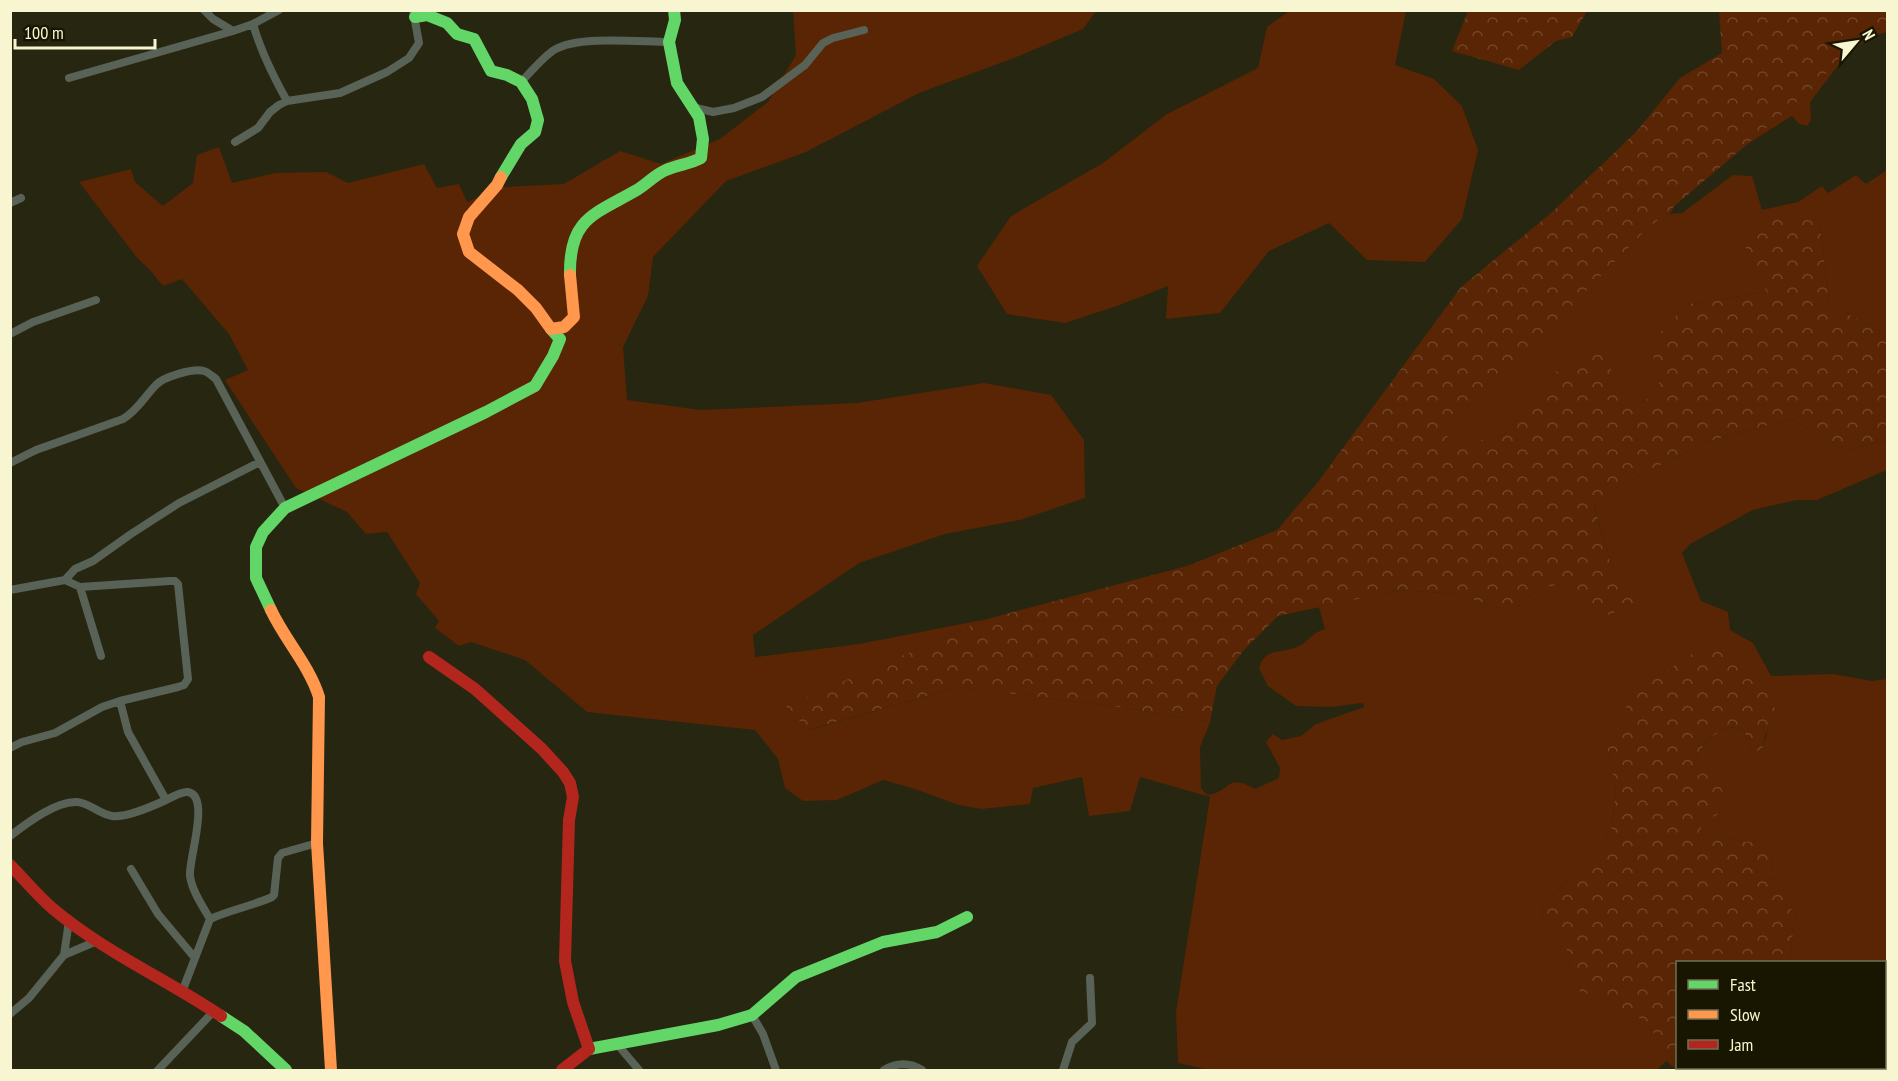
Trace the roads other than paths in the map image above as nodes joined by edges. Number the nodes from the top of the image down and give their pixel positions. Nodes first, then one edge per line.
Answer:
1 (204, 10) edge
2 (279, 10) edge
3 (674, 10) edge
4 (414, 14) edge
5 (253, 24) junction
6 (864, 30) dead end
7 (233, 32) junction
8 (669, 42) junction
9 (69, 78) dead end
10 (520, 82) junction
11 (287, 102) junction
12 (692, 107) junction
13 (235, 142) dead end
14 (21, 198) dead end
15 (10, 203) edge
16 (96, 300) dead end
17 (551, 329) junction
18 (10, 334) edge
19 (260, 462) junction
20 (10, 463) edge
21 (285, 508) junction
22 (64, 580) junction
23 (80, 587) junction
24 (10, 590) edge
25 (101, 656) dead end
26 (429, 657) dead end
27 (120, 701) junction
28 (10, 748) edge
29 (166, 800) junction
30 (10, 836) edge
31 (317, 843) junction
32 (10, 865) edge
33 (131, 869) dead end
34 (967, 917) dead end
35 (210, 919) junction
36 (69, 921) junction
37 (97, 941) junction
38 (64, 955) junction
39 (195, 958) junction
40 (1090, 978) dead end
41 (182, 992) junction
42 (214, 1011) junction
43 (10, 1014) edge
44 (752, 1015) junction
45 (617, 1044) junction
46 (589, 1049) junction
47 (158, 1071) edge
48 (286, 1071) edge
49 (331, 1071) edge
50 (562, 1071) edge
51 (639, 1071) edge
52 (776, 1071) edge
53 (884, 1071) edge
54 (922, 1071) edge
55 (1064, 1071) edge

1 - 7 street
2 - 5 street
3 - 8 street
4 - 10 street
4 - 11 street
5 - 7 street
5 - 11 street
6 - 12 street
7 - 9 street
8 - 10 street
8 - 12 street
10 - 17 street
11 - 13 street
12 - 17 street
14 - 15 street
16 - 18 street
17 - 21 street
19 - 20 street
19 - 21 street
19 - 22 street
21 - 31 street
22 - 23 street
22 - 24 street
23 - 25 street
23 - 27 street
26 - 46 street
27 - 28 street
27 - 29 street
29 - 30 street
29 - 35 street
31 - 35 street
31 - 49 street
32 - 36 street
33 - 39 street
34 - 44 street
35 - 39 street
36 - 37 street
36 - 38 street
37 - 38 street
37 - 41 street
38 - 43 street
39 - 41 street
40 - 55 street
41 - 42 street
42 - 47 street
42 - 48 street
44 - 45 street
44 - 52 street
45 - 46 street
45 - 51 street
46 - 50 street
53 - 54 street

